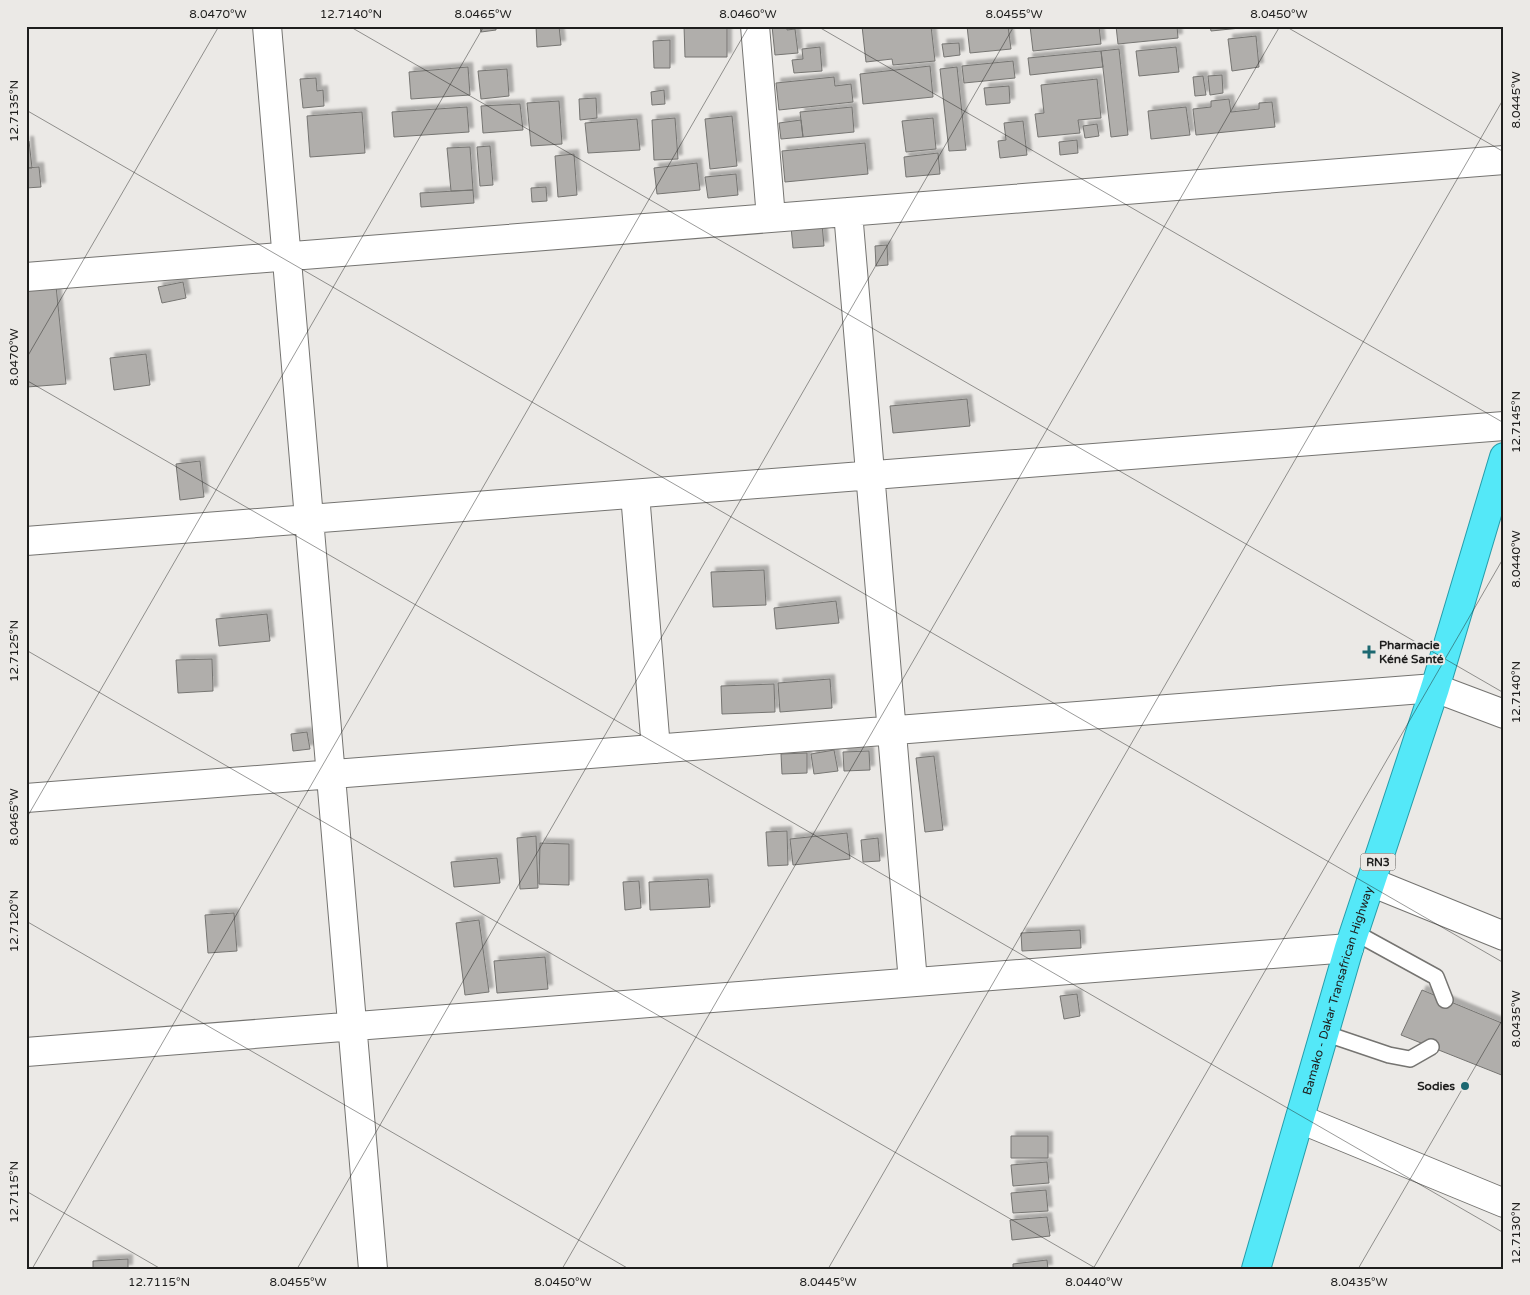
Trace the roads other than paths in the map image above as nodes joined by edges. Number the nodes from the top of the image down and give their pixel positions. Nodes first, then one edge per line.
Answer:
1 (267, 26) edge
2 (755, 26) edge
3 (1504, 160) edge
4 (848, 212) junction
5 (771, 218) junction
6 (287, 256) junction
7 (26, 277) edge
8 (1504, 426) edge
9 (1504, 457) edge
10 (870, 475) junction
11 (635, 494) junction
12 (309, 519) junction
13 (26, 542) edge
14 (1435, 688) junction
15 (1504, 714) edge
16 (892, 730) junction
17 (656, 749) junction
18 (330, 774) junction
19 (26, 798) edge
20 (1372, 882) junction
21 (1504, 936) edge
22 (1351, 940) junction
23 (913, 982) junction
24 (1445, 1000) dead end
25 (352, 1027) junction
26 (1324, 1034) junction
27 (1431, 1047) dead end
28 (26, 1052) edge
29 (1300, 1119) junction
30 (1504, 1203) edge
31 (373, 1269) edge
32 (1256, 1269) edge

1 - 6 street
2 - 5 street
3 - 4 street
4 - 5 street
4 - 10 street
5 - 6 street
6 - 7 street
6 - 12 street
8 - 10 street
9 - 14 highway, Bamako - Dakar Transafrican Highway / RN3
10 - 11 street
10 - 16 street
11 - 12 street
11 - 17 street
12 - 13 street
12 - 18 street
14 - 15 street
14 - 16 street
14 - 20 highway, Bamako - Dakar Transafrican Highway / RN3
16 - 17 street
16 - 23 street
17 - 18 street
18 - 19 street
18 - 25 street
20 - 21 street
20 - 22 highway, Bamako - Dakar Transafrican Highway / RN3
22 - 23 street
22 - 24 lane
22 - 26 highway, Bamako - Dakar Transafrican Highway / RN3
23 - 25 street
25 - 28 street
25 - 31 street
26 - 27 lane
26 - 29 highway, Bamako - Dakar Transafrican Highway / RN3
29 - 30 street
29 - 32 highway, Bamako - Dakar Transafrican Highway / RN3

